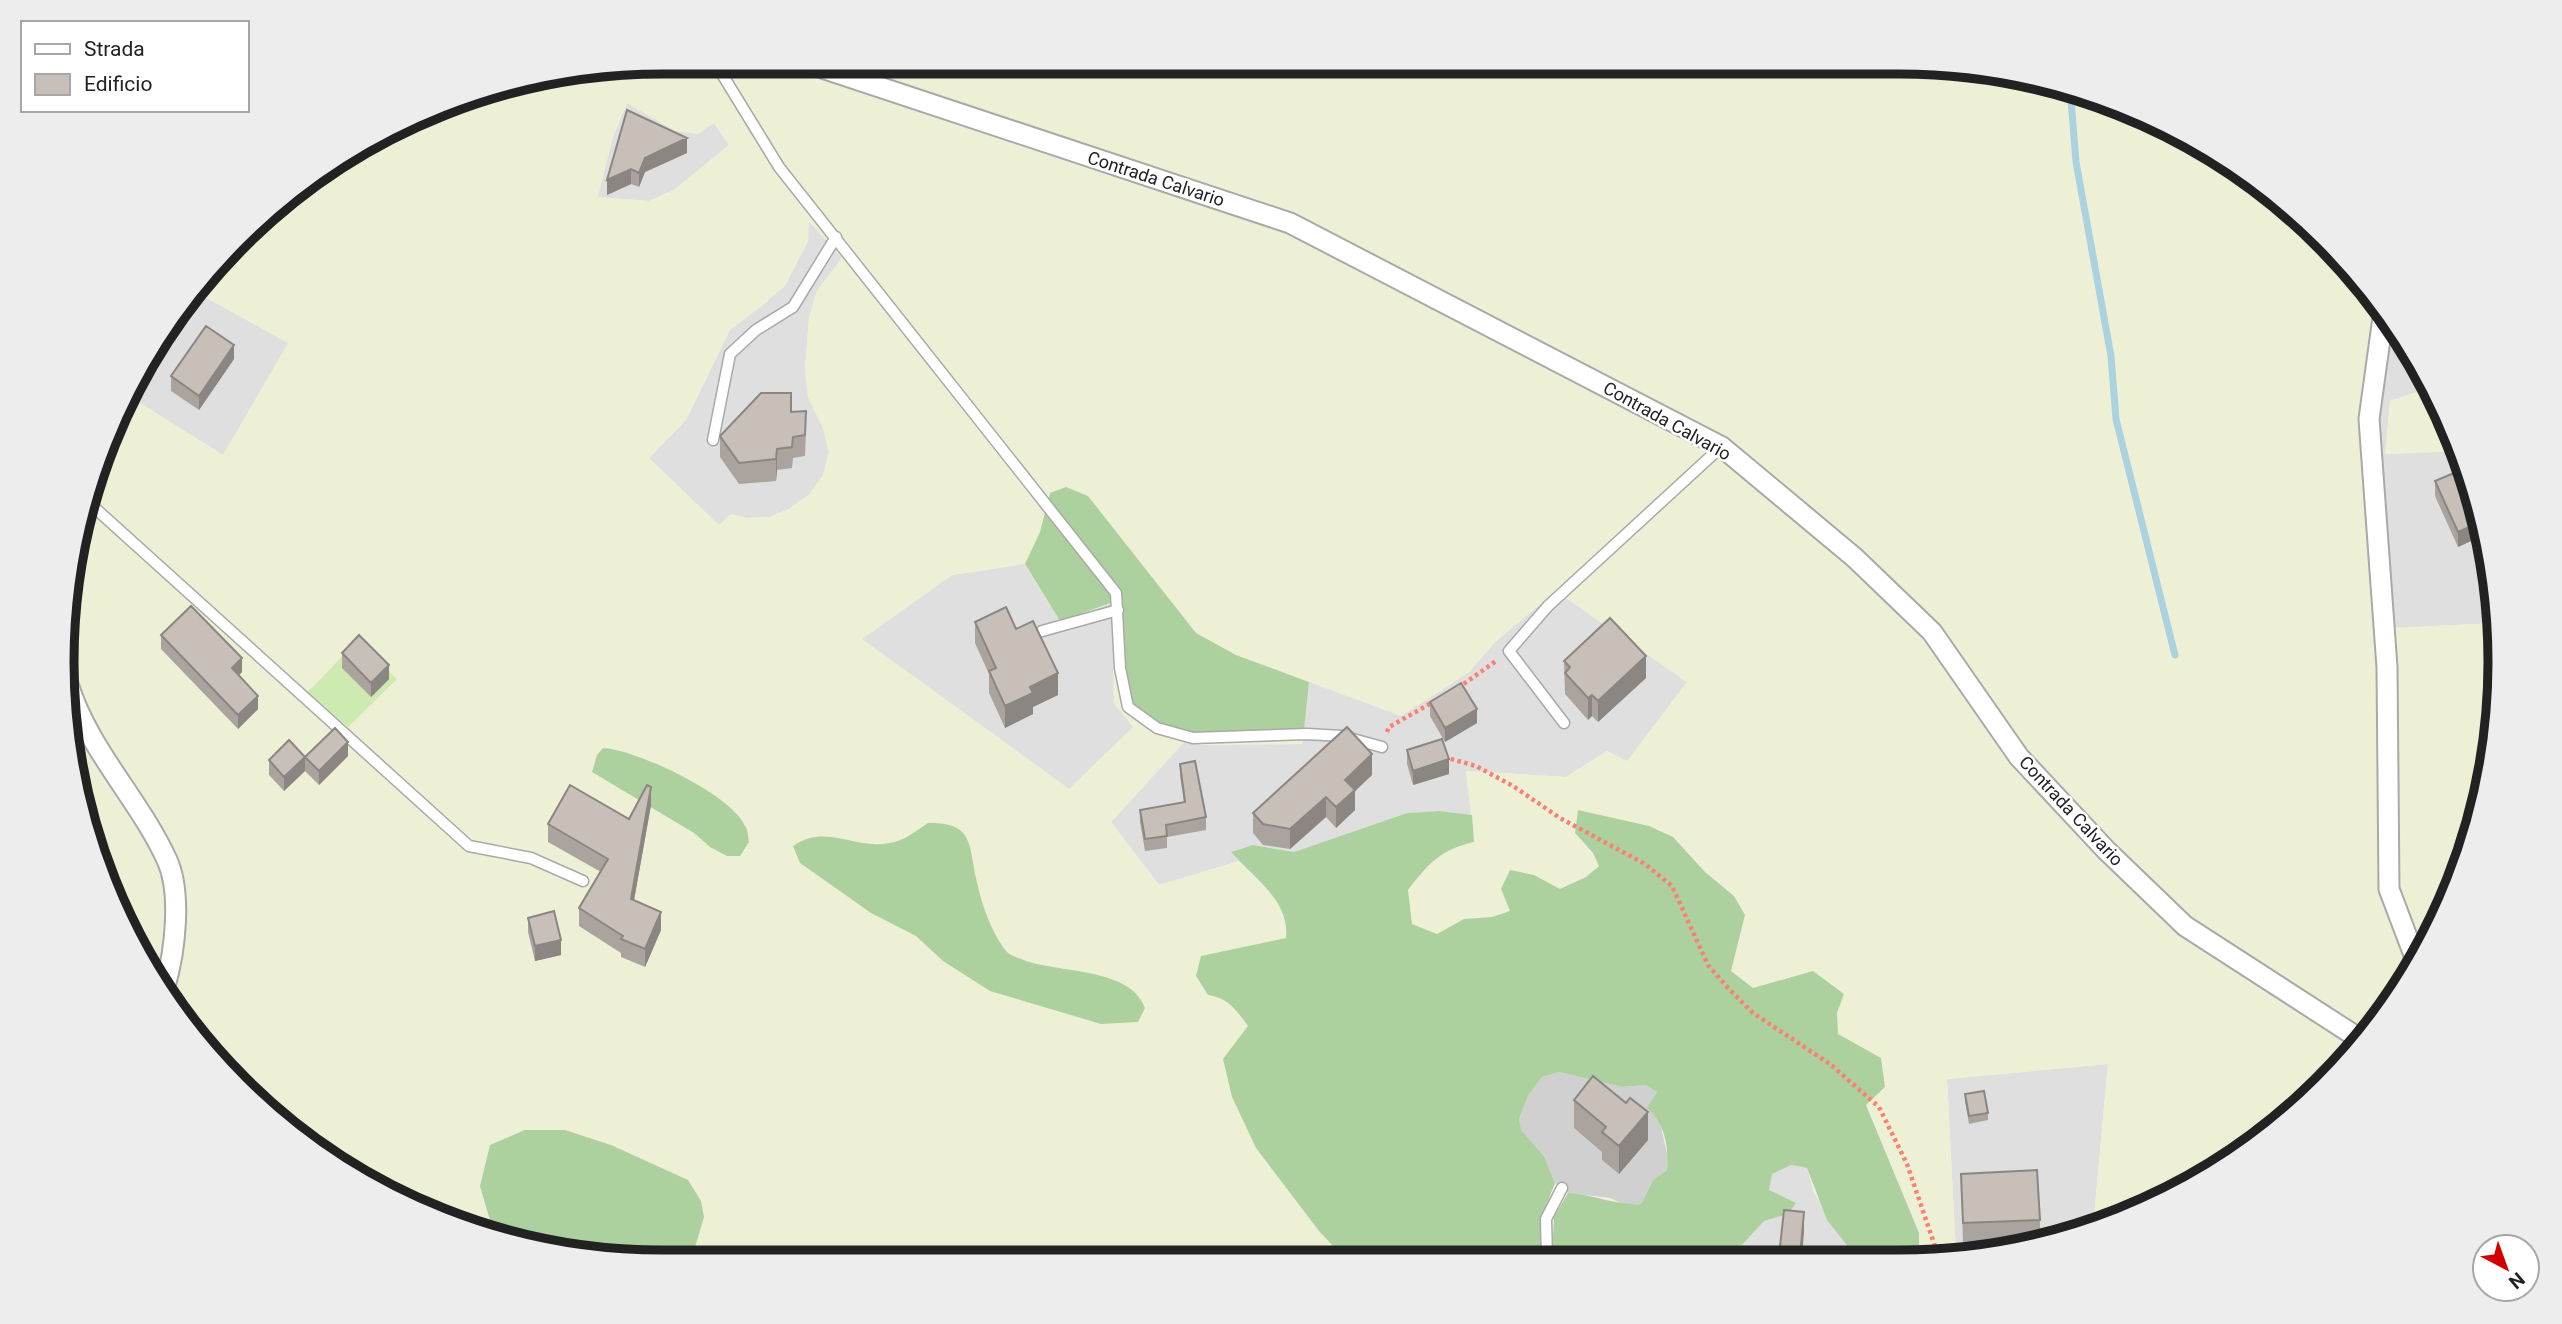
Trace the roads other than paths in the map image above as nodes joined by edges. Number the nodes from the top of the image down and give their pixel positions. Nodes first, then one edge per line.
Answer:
1 (722, 74) edge
2 (840, 74) edge
3 (836, 237) junction
4 (2382, 325) edge
5 (713, 440) dead end
6 (1722, 447) junction
7 (95, 508) edge
8 (1118, 610) junction
9 (1042, 631) dead end
10 (76, 711) edge
11 (1564, 723) dead end
12 (1382, 747) road end
13 (583, 881) dead end
14 (2413, 951) edge
15 (166, 978) edge
16 (2354, 1035) edge
17 (1562, 1188) dead end
18 (1547, 1250) edge

1 - 3 lane
2 - 6 street, Contrada Calvario
3 - 5 lane
3 - 8 lane
4 - 14 street
6 - 11 lane
6 - 16 street, Contrada Calvario
7 - 13 lane
8 - 9 lane
8 - 12 lane
10 - 15 street
17 - 18 lane

